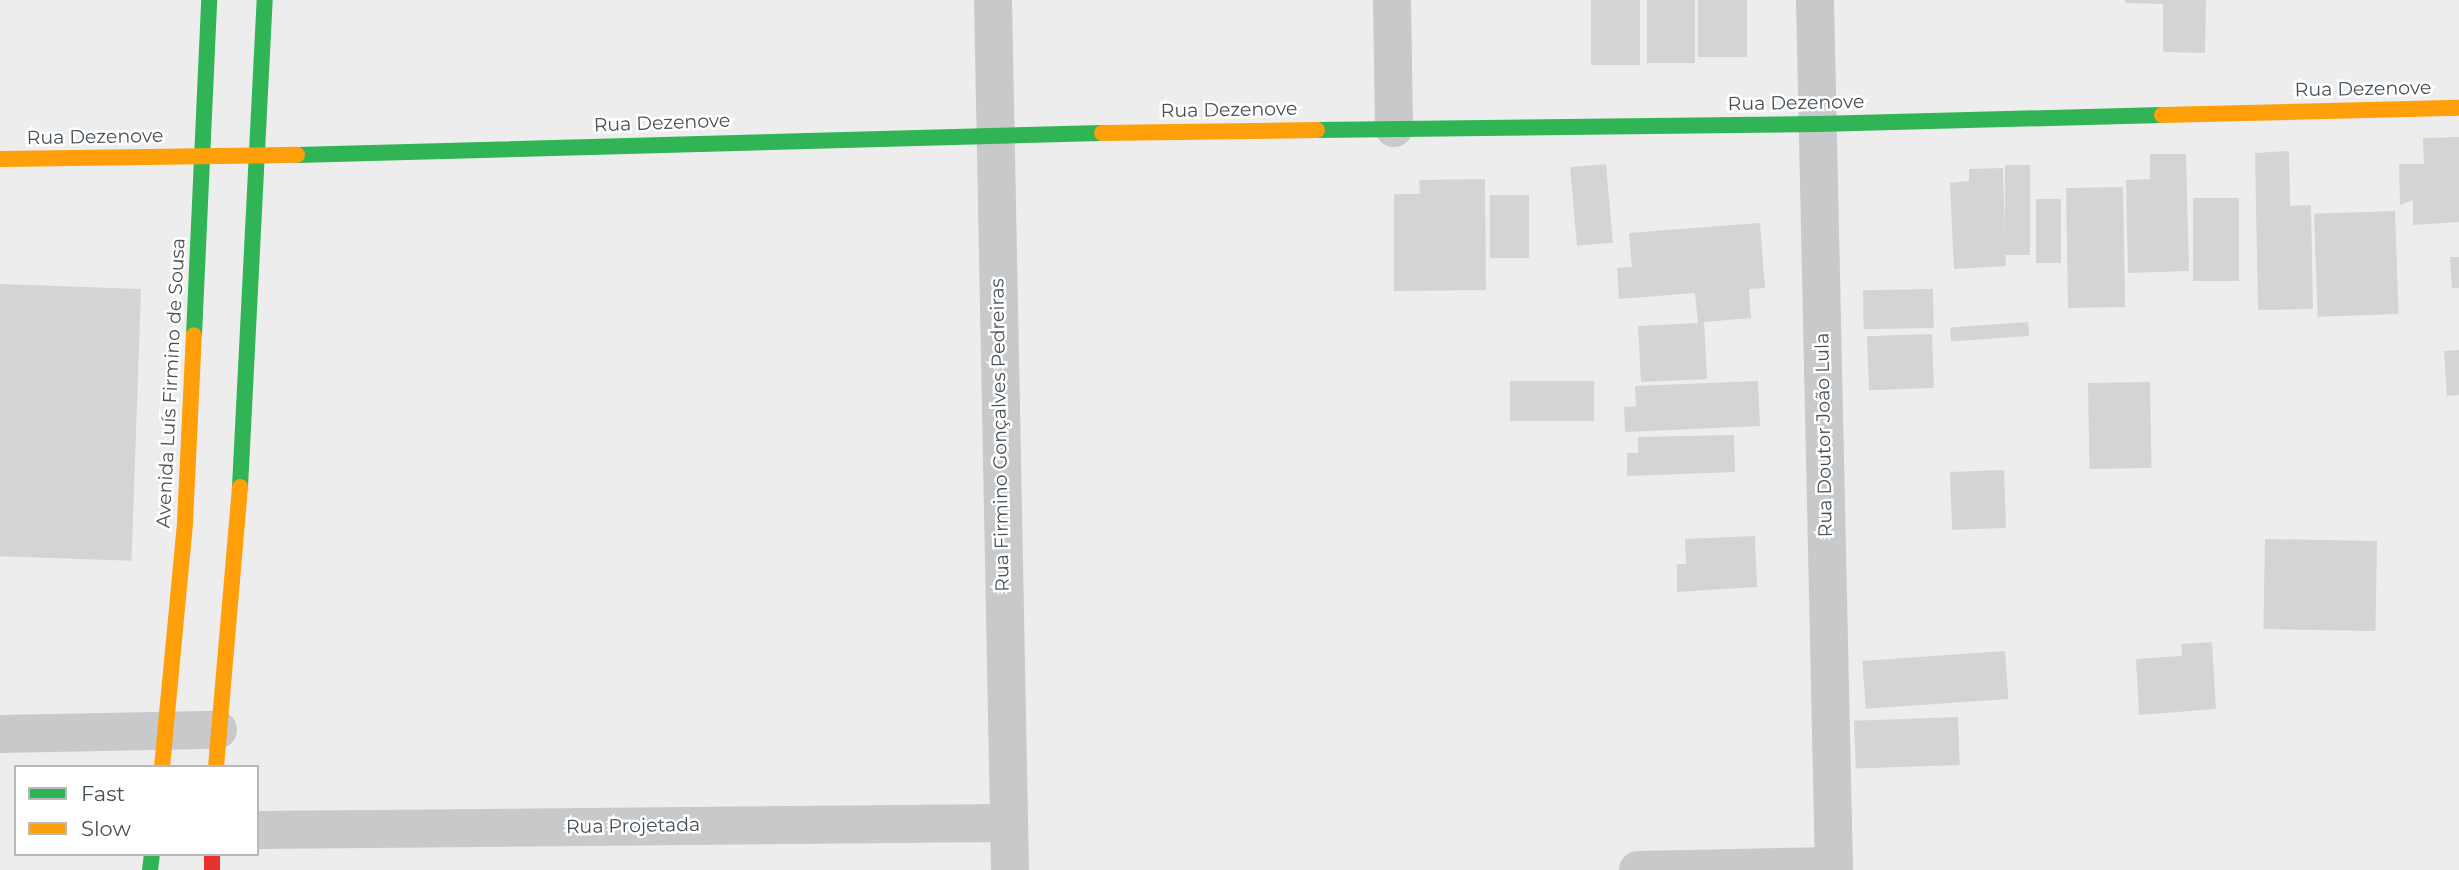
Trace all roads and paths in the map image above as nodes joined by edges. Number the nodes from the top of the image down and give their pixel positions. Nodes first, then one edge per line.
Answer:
1 (209, 0) edge
2 (265, 0) edge
3 (993, 0) edge
4 (1392, 0) edge
5 (1815, 0) edge
6 (2459, 108) edge
7 (1818, 124) junction
8 (1394, 128) junction
9 (994, 134) junction
10 (204, 156) junction
11 (256, 156) junction
12 (0, 159) edge
13 (0, 734) edge
14 (217, 748) edge
15 (164, 749) edge
16 (1008, 823) junction
17 (259, 830) edge
18 (1834, 868) edge
19 (1010, 870) edge
20 (1638, 870) edge

1 - 10 street, Avenida Luís Firmino de Sousa
2 - 11 street
3 - 9 street, Rua Firmino Gonçalves Pedreiras
4 - 8 street
5 - 7 street, Rua Doutor João Lula
6 - 7 street, Rua Dezenove
7 - 8 street, Rua Dezenove
7 - 18 street, Rua Doutor João Lula
8 - 9 street, Rua Dezenove
9 - 11 street, Rua Dezenove
9 - 16 street, Rua Firmino Gonçalves Pedreiras
10 - 11 street, Rua Dezenove
10 - 12 street, Rua Dezenove
10 - 15 street, Avenida Luís Firmino de Sousa
11 - 14 street
13 - 15 street
14 - 15 street
16 - 17 street, Rua Projetada
16 - 19 street, Rua Firmino Gonçalves Pedreiras
18 - 20 street

